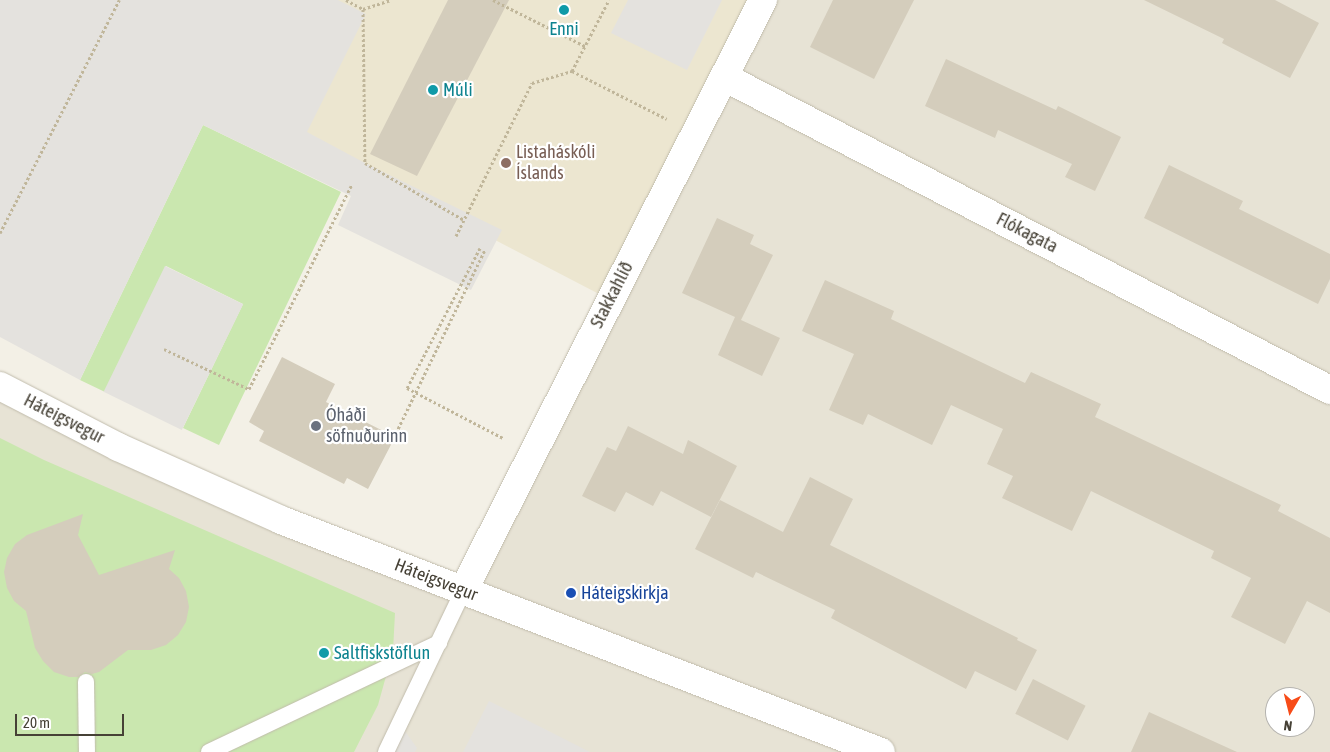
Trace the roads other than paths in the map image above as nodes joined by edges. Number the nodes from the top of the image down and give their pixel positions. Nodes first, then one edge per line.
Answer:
1 (763, 0) edge
2 (724, 76) junction
3 (0, 386) edge
4 (1330, 390) edge
5 (463, 591) junction
6 (439, 643) junction
7 (86, 682) dead end
8 (87, 752) edge
9 (209, 752) edge
10 (386, 752) edge
11 (881, 752) edge

1 - 2 street, Stakkahlíð
2 - 4 street, Flókagata
2 - 5 street, Stakkahlíð
3 - 5 street, Háteigsvegur
5 - 6 lane
5 - 11 street, Háteigsvegur
6 - 9 lane
6 - 10 lane
7 - 8 lane

